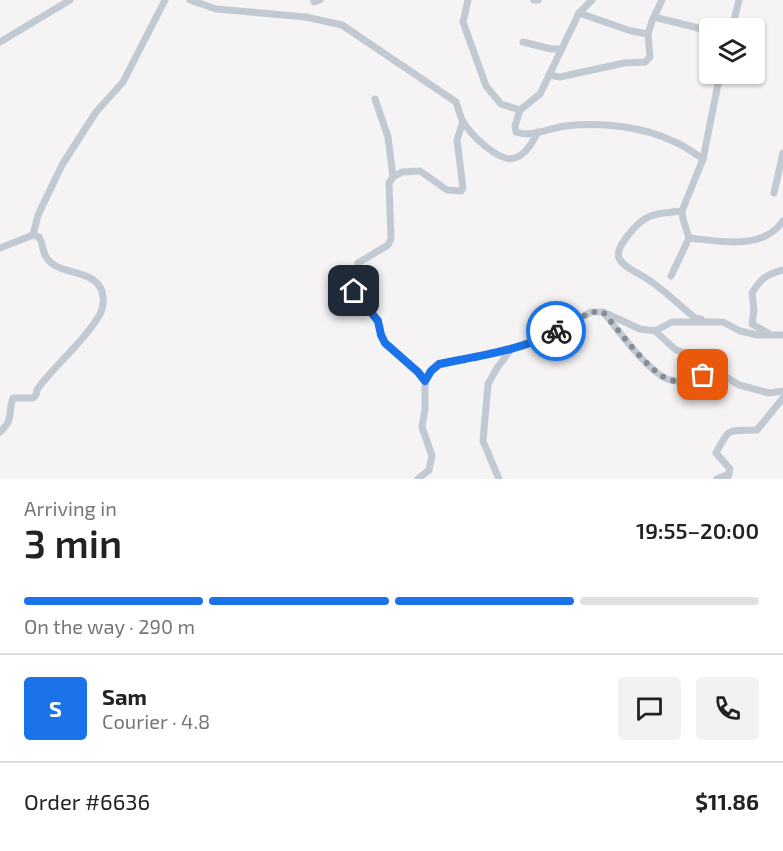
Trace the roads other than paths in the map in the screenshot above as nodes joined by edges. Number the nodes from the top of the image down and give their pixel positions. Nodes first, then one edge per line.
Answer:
1 (70, 0) edge
2 (165, 0) edge
3 (190, 0) edge
4 (468, 0) edge
5 (592, 0) edge
6 (662, 0) edge
7 (740, 0) edge
8 (579, 13) junction
9 (654, 17) junction
10 (735, 18) edge
11 (699, 28) edge
12 (648, 34) junction
13 (0, 42) edge
14 (523, 42) dead end
15 (562, 48) junction
16 (549, 75) junction
17 (718, 84) edge
18 (375, 99) dead end
19 (520, 110) junction
20 (463, 121) junction
21 (538, 132) junction
22 (783, 153) edge
23 (703, 159) junction
24 (393, 177) junction
25 (774, 193) dead end
26 (682, 211) junction
27 (783, 221) edge
28 (33, 236) junction
29 (689, 238) junction
30 (0, 248) edge
31 (358, 263) dead end
32 (783, 270) edge
33 (671, 276) dead end
34 (354, 291) dead end
35 (603, 312) junction
36 (712, 322) junction
37 (655, 331) junction
38 (780, 335) edge
39 (512, 348) junction
40 (717, 370) junction
41 (425, 381) junction
42 (783, 391) edge
43 (783, 398) edge
44 (0, 432) edge
45 (728, 477) edge
46 (418, 479) edge
47 (499, 479) edge
48 (717, 479) edge

1 - 13 street
2 - 28 street
3 - 20 street
4 - 19 street
5 - 8 street
6 - 9 street
7 - 10 street
8 - 12 street
8 - 15 street
9 - 11 street
9 - 12 street
12 - 16 street
14 - 15 street
15 - 16 street
16 - 19 street
17 - 23 street
18 - 24 street
19 - 21 street
20 - 21 street
20 - 24 street
21 - 23 street
22 - 25 street
23 - 26 street
24 - 31 street
26 - 29 street
26 - 36 street
27 - 29 street
28 - 30 street
28 - 44 street
29 - 33 street
32 - 38 street
34 - 41 street
35 - 37 street
35 - 39 street
35 - 40 street
36 - 37 street
36 - 38 street
37 - 40 street
39 - 41 street
39 - 47 street
40 - 42 street
41 - 46 street
43 - 45 street
45 - 48 street

